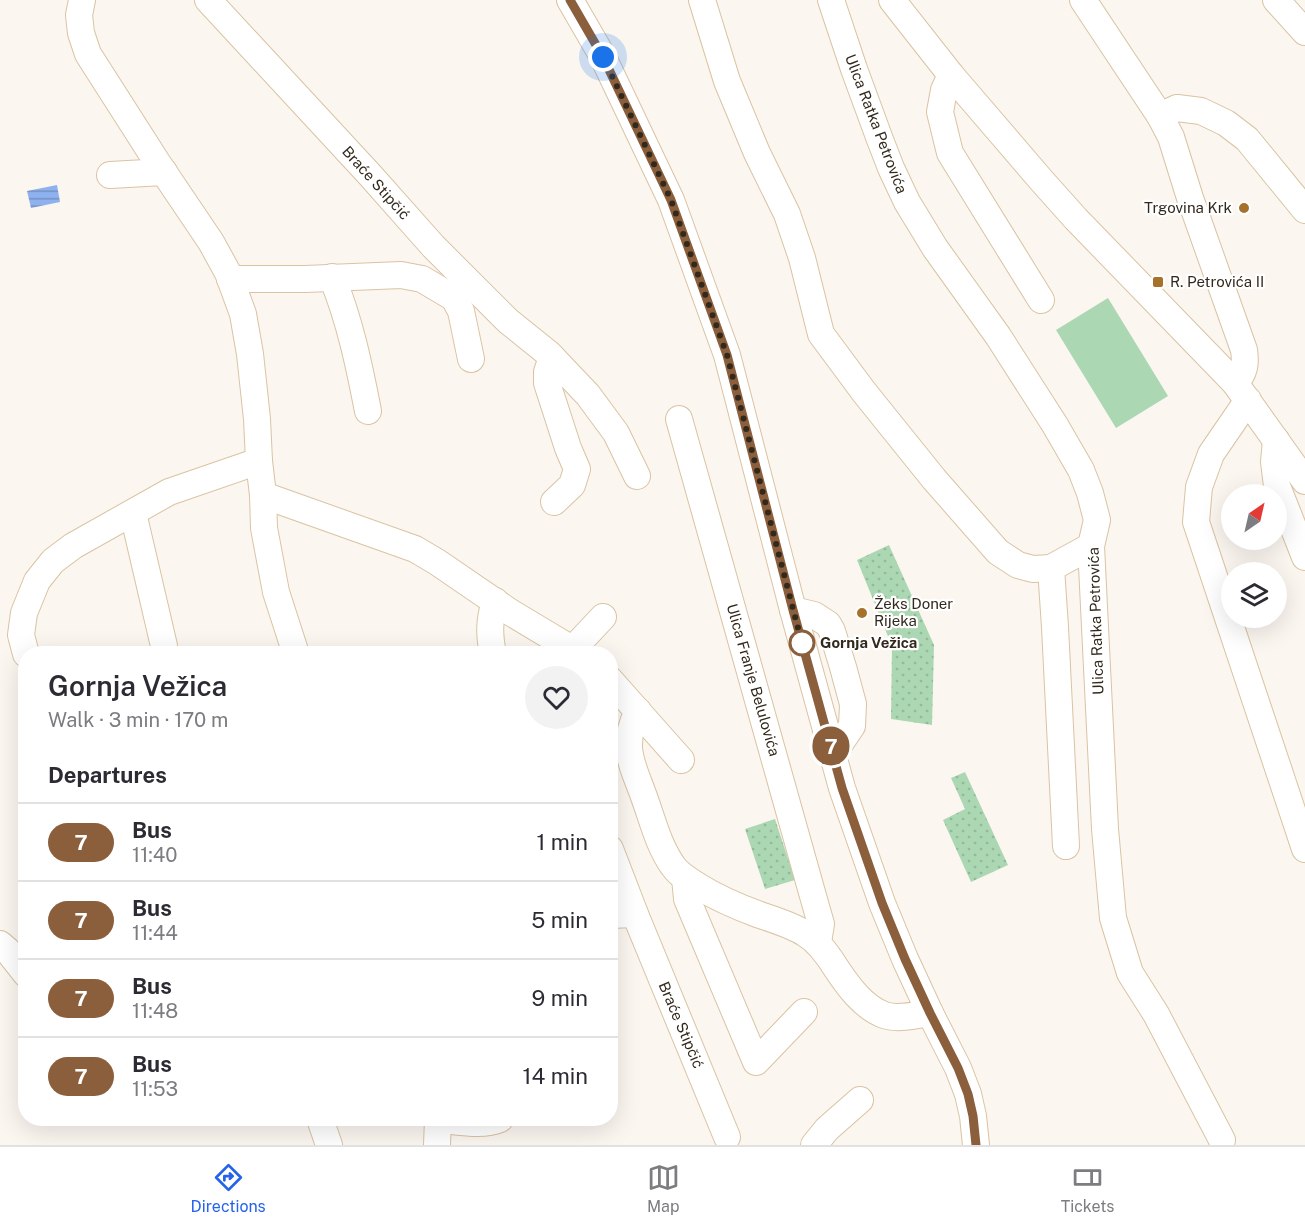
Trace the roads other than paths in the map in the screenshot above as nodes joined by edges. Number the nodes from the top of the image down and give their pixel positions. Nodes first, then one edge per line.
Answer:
1 (82, 0) edge
2 (208, 0) edge
3 (570, 0) edge
4 (702, 0) edge
5 (831, 0) edge
6 (892, 0) edge
7 (1083, 0) edge
8 (1276, 0) edge
9 (1305, 32) edge
10 (951, 75) junction
11 (1160, 116) junction
12 (164, 172) junction
13 (110, 175) dead end
14 (1305, 210) edge
15 (332, 277) junction
16 (230, 279) junction
17 (1041, 300) dead end
18 (552, 357) junction
19 (471, 359) dead end
20 (1242, 391) junction
21 (368, 411) dead end
22 (679, 418) dead end
23 (1276, 440) junction
24 (259, 461) junction
25 (637, 476) dead end
26 (1305, 481) edge
27 (263, 495) junction
28 (554, 502) dead end
29 (133, 513) junction
30 (1091, 546) junction
31 (1305, 557) edge
32 (1051, 568) junction
33 (495, 601) junction
34 (603, 617) dead end
35 (24, 646) edge
36 (164, 646) dead end
37 (293, 646) edge
38 (491, 646) edge
39 (565, 646) edge
40 (580, 646) edge
41 (618, 689) edge
42 (638, 711) junction
43 (681, 760) dead end
44 (1066, 846) dead end
45 (1305, 849) edge
46 (685, 878) junction
47 (618, 889) edge
48 (623, 914) edge
49 (818, 942) junction
50 (0, 944) edge
51 (18, 964) edge
52 (804, 1012) dead end
53 (930, 1013) junction
54 (860, 1100) dead end
55 (322, 1126) edge
56 (438, 1126) edge
57 (728, 1137) dead end
58 (1221, 1140) dead end
59 (329, 1145) edge
60 (437, 1145) edge
61 (814, 1145) edge
62 (976, 1145) edge

1 - 12 street
2 - 18 street, Braće Stipčić
3 - 53 street
4 - 32 street
5 - 30 street, Ulica Ratka Petrovića
6 - 10 street
7 - 11 street
8 - 9 street
10 - 17 street
10 - 20 street
11 - 14 street
11 - 20 street
12 - 13 street
12 - 16 street
15 - 16 street
15 - 19 street
15 - 21 street
16 - 24 street
18 - 25 street, Braće Stipčić
18 - 28 street
20 - 23 street
20 - 45 street
22 - 49 street, Ulica Franje Belulovića
23 - 26 street
23 - 31 street
24 - 27 street
24 - 29 street
27 - 33 street
27 - 37 street
29 - 35 street
29 - 36 street
30 - 32 street
30 - 58 street, Ulica Ratka Petrovića
32 - 44 street
33 - 38 street
33 - 39 street
34 - 40 street
41 - 42 street
42 - 43 street
42 - 46 street
46 - 49 street
46 - 52 street
47 - 48 street, Braće Stipčić
48 - 57 street, Braće Stipčić
49 - 53 street
50 - 51 street
53 - 62 street
54 - 61 street
55 - 59 street
56 - 60 street

